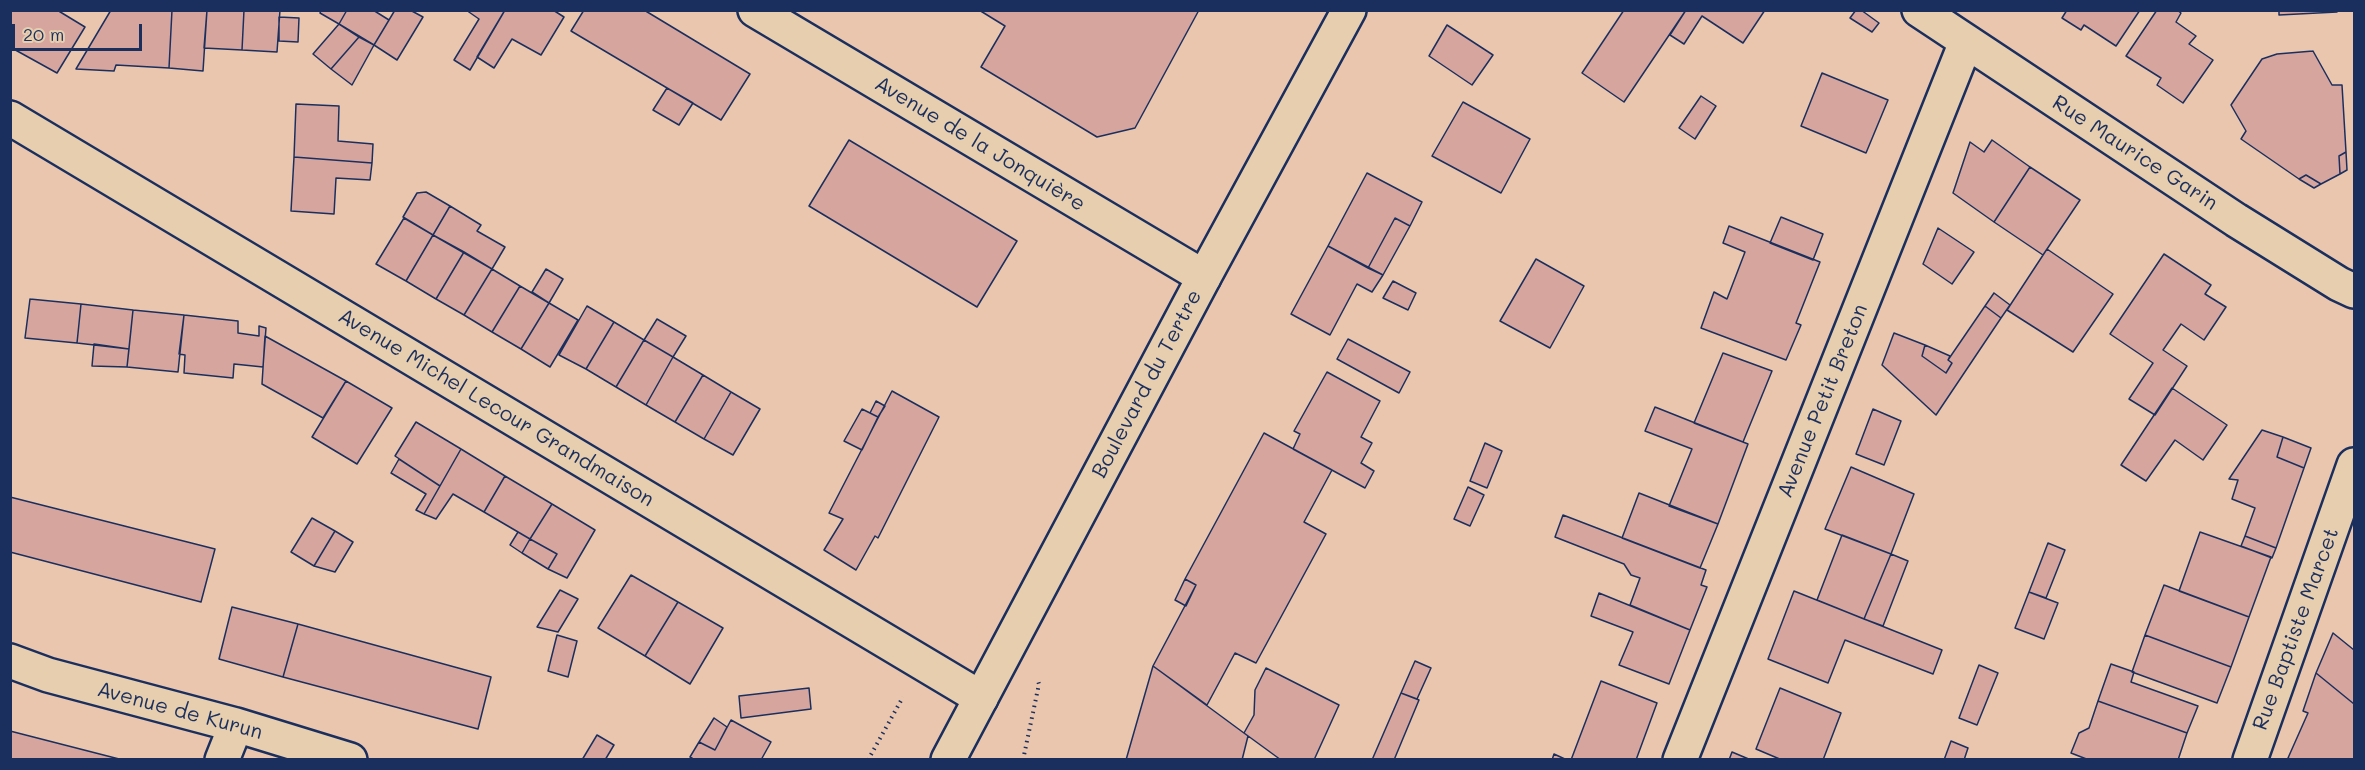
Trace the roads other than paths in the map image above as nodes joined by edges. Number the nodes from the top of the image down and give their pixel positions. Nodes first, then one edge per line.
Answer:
1 (755, 10) edge
2 (1349, 10) edge
3 (1919, 10) edge
4 (1966, 42) junction
5 (10, 118) edge
6 (1204, 277) junction
7 (2355, 291) edge
8 (2355, 465) edge
9 (10, 661) edge
10 (981, 698) junction
11 (236, 725) junction
12 (222, 759) edge
13 (350, 759) edge
14 (948, 759) edge
15 (1680, 759) edge
16 (2250, 759) edge

1 - 6 street, Avenue de la Jonquière
2 - 6 street, Boulevard du Tertre
3 - 4 street, Rue Maurice Garin
4 - 7 street, Rue Maurice Garin
4 - 15 street, Avenue Petit Breton
5 - 10 street, Avenue Michel Lecour Grandmaison
6 - 10 street, Boulevard du Tertre
8 - 16 street, Rue Baptiste Marcet
9 - 11 street, Avenue de Kurun
10 - 14 street, Boulevard du Tertre
11 - 12 street
11 - 13 street, Avenue de Kurun

